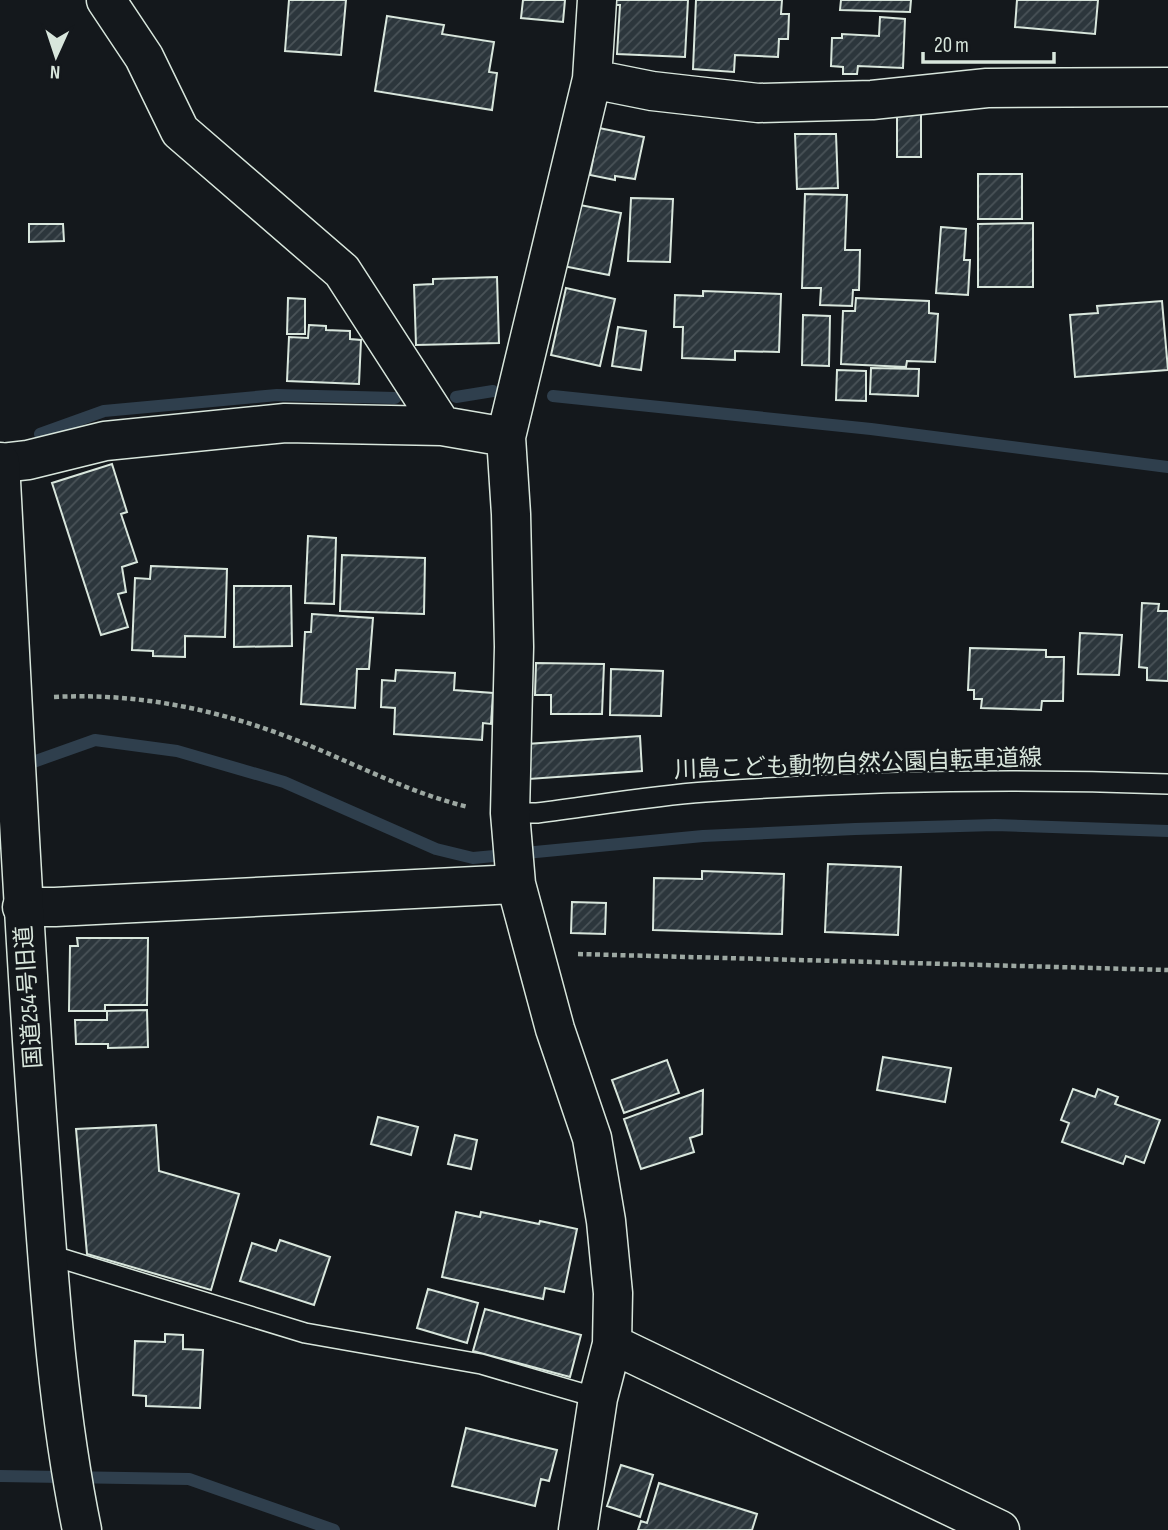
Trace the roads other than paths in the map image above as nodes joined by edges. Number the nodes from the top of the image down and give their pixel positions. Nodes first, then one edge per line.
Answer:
1 (106, 0) edge
2 (597, 0) edge
3 (592, 79) junction
4 (1168, 87) edge
5 (442, 426) junction
6 (506, 437) junction
7 (0, 463) edge
8 (1168, 784) edge
9 (510, 813) junction
10 (516, 884) junction
11 (11, 906) edge
12 (47, 1254) junction
13 (612, 1344) junction
14 (598, 1398) junction
15 (82, 1530) edge
16 (578, 1530) edge
17 (1000, 1530) edge

1 - 5 street
2 - 3 street
3 - 4 street
3 - 6 street
5 - 6 street
5 - 7 street
6 - 9 street
7 - 11 street, 国道254号旧道
8 - 9 lane, 川島こども動物自然公園自転車道線
9 - 10 street
10 - 11 street
10 - 13 street
11 - 12 street, 国道254号旧道
12 - 14 lane
12 - 15 street, 国道254号旧道
13 - 14 street
13 - 17 street
14 - 16 street

